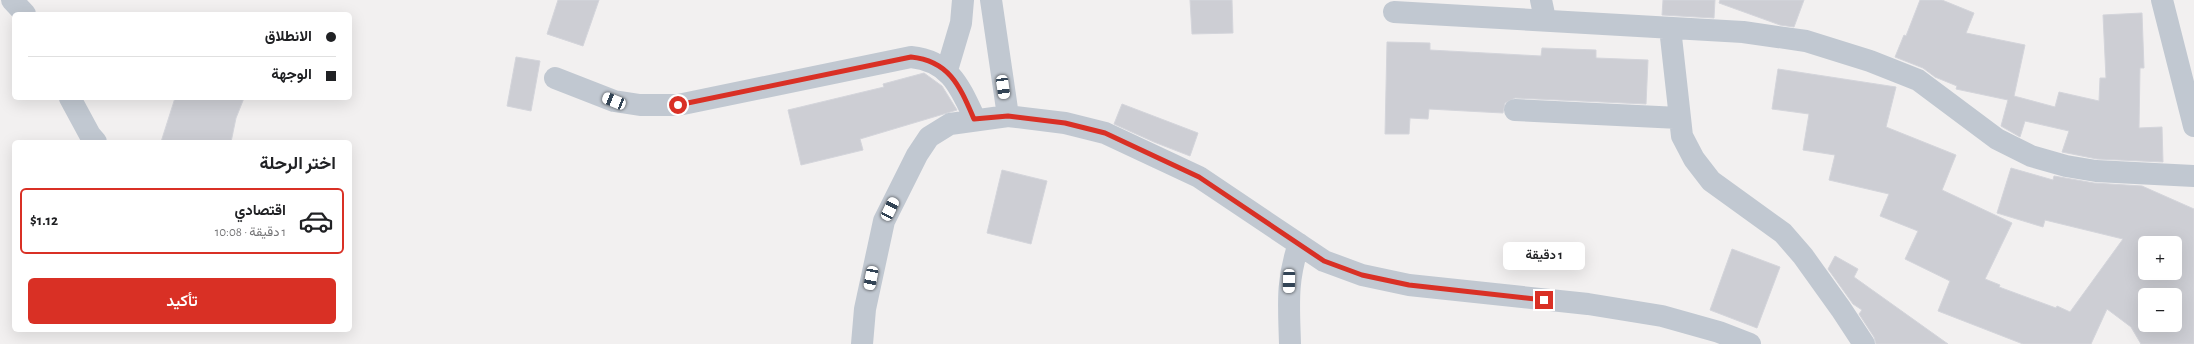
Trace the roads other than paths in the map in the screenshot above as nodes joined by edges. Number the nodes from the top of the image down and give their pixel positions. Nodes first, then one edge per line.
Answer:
1 (12, 0) edge
2 (963, 0) edge
3 (991, 0) edge
4 (2162, 0) edge
5 (1543, 9) edge
6 (23, 12) edge
7 (1394, 12) dead end
8 (1670, 28) junction
9 (947, 70) junction
10 (555, 78) dead end
11 (71, 100) edge
12 (1514, 110) dead end
13 (1008, 116) junction
14 (1679, 118) junction
15 (974, 119) junction
16 (2194, 124) edge
17 (94, 140) edge
18 (2194, 176) edge
19 (1300, 244) junction
20 (862, 344) edge
21 (1290, 344) edge
22 (1750, 344) edge
23 (1864, 344) edge

1 - 6 street
2 - 9 street
3 - 13 street
4 - 16 street
5 - 7 street
5 - 8 street
8 - 14 street
8 - 18 street
9 - 10 street
9 - 15 street
11 - 17 street
12 - 14 street
13 - 15 street
13 - 19 street
14 - 23 street
15 - 20 street
19 - 21 street
19 - 22 street

